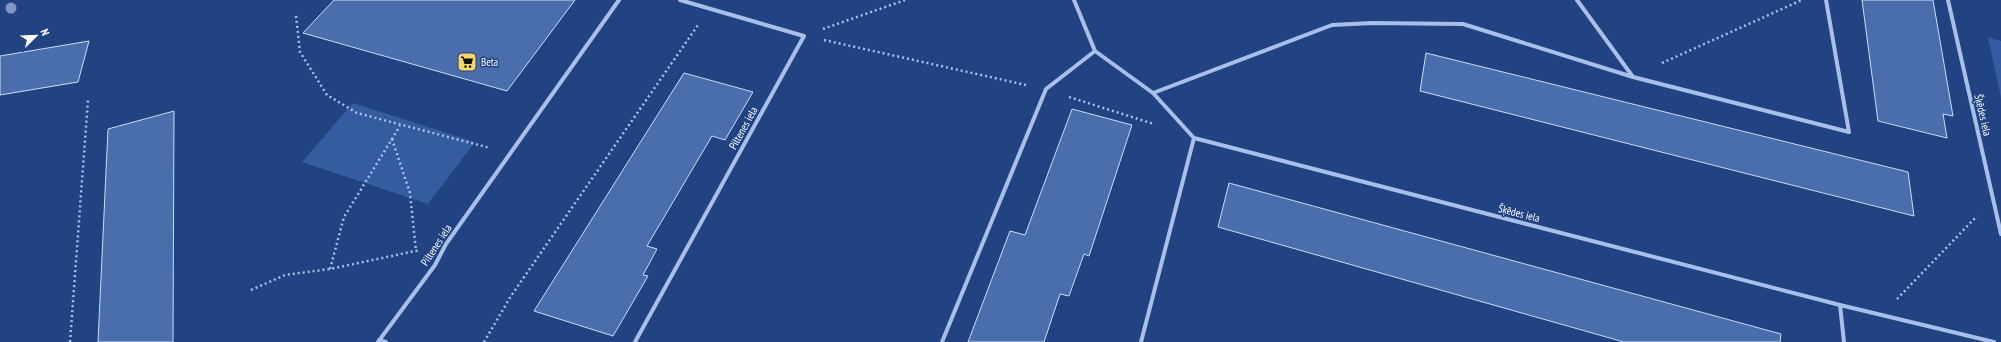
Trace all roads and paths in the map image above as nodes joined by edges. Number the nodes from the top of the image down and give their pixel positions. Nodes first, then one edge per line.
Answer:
1 (619, 0) edge
2 (680, 0) edge
3 (906, 0) edge
4 (1074, 0) edge
5 (1577, 0) edge
6 (1802, 0) edge
7 (1826, 0) edge
8 (1948, 0) edge
9 (709, 9) junction
10 (296, 16) dead end
11 (804, 36) junction
12 (1094, 51) junction
13 (1633, 77) junction
14 (1046, 89) junction
15 (1153, 93) junction
16 (88, 100) dead end
17 (400, 126) junction
18 (1157, 126) dead end
19 (1194, 138) junction
20 (392, 139) junction
21 (511, 153) junction
22 (1993, 200) junction
23 (2001, 234) edge
24 (446, 244) junction
25 (416, 251) junction
26 (330, 269) junction
27 (251, 290) dead end
28 (1840, 305) junction
29 (1882, 314) junction
30 (379, 341) edge
31 (70, 342) edge
32 (386, 342) edge
33 (484, 342) edge
34 (635, 342) edge
35 (942, 342) edge
36 (1141, 342) edge
37 (1844, 342) edge
38 (1994, 342) edge

1 - 21 street, Piltenes iela
2 - 9 street
3 - 11 path
4 - 12 street
5 - 13 street
6 - 13 path
7 - 13 street
8 - 22 street, Šķēdes iela
9 - 11 street
9 - 33 path
10 - 17 path
11 - 14 path
11 - 34 street, Piltenes iela
12 - 14 street
12 - 15 street
13 - 15 street
14 - 18 path
14 - 35 street
15 - 19 street
16 - 31 path
17 - 20 path
17 - 21 path
19 - 28 street, Šķēdes iela
19 - 36 street
20 - 25 path
20 - 26 path
21 - 24 street, Piltenes iela
22 - 23 street, Šķēdes iela
22 - 29 path
24 - 25 path
24 - 30 street, Piltenes iela
25 - 26 path
26 - 27 path
28 - 29 street, Šķēdes iela
28 - 37 street
29 - 38 street, Šķēdes iela
30 - 32 street

